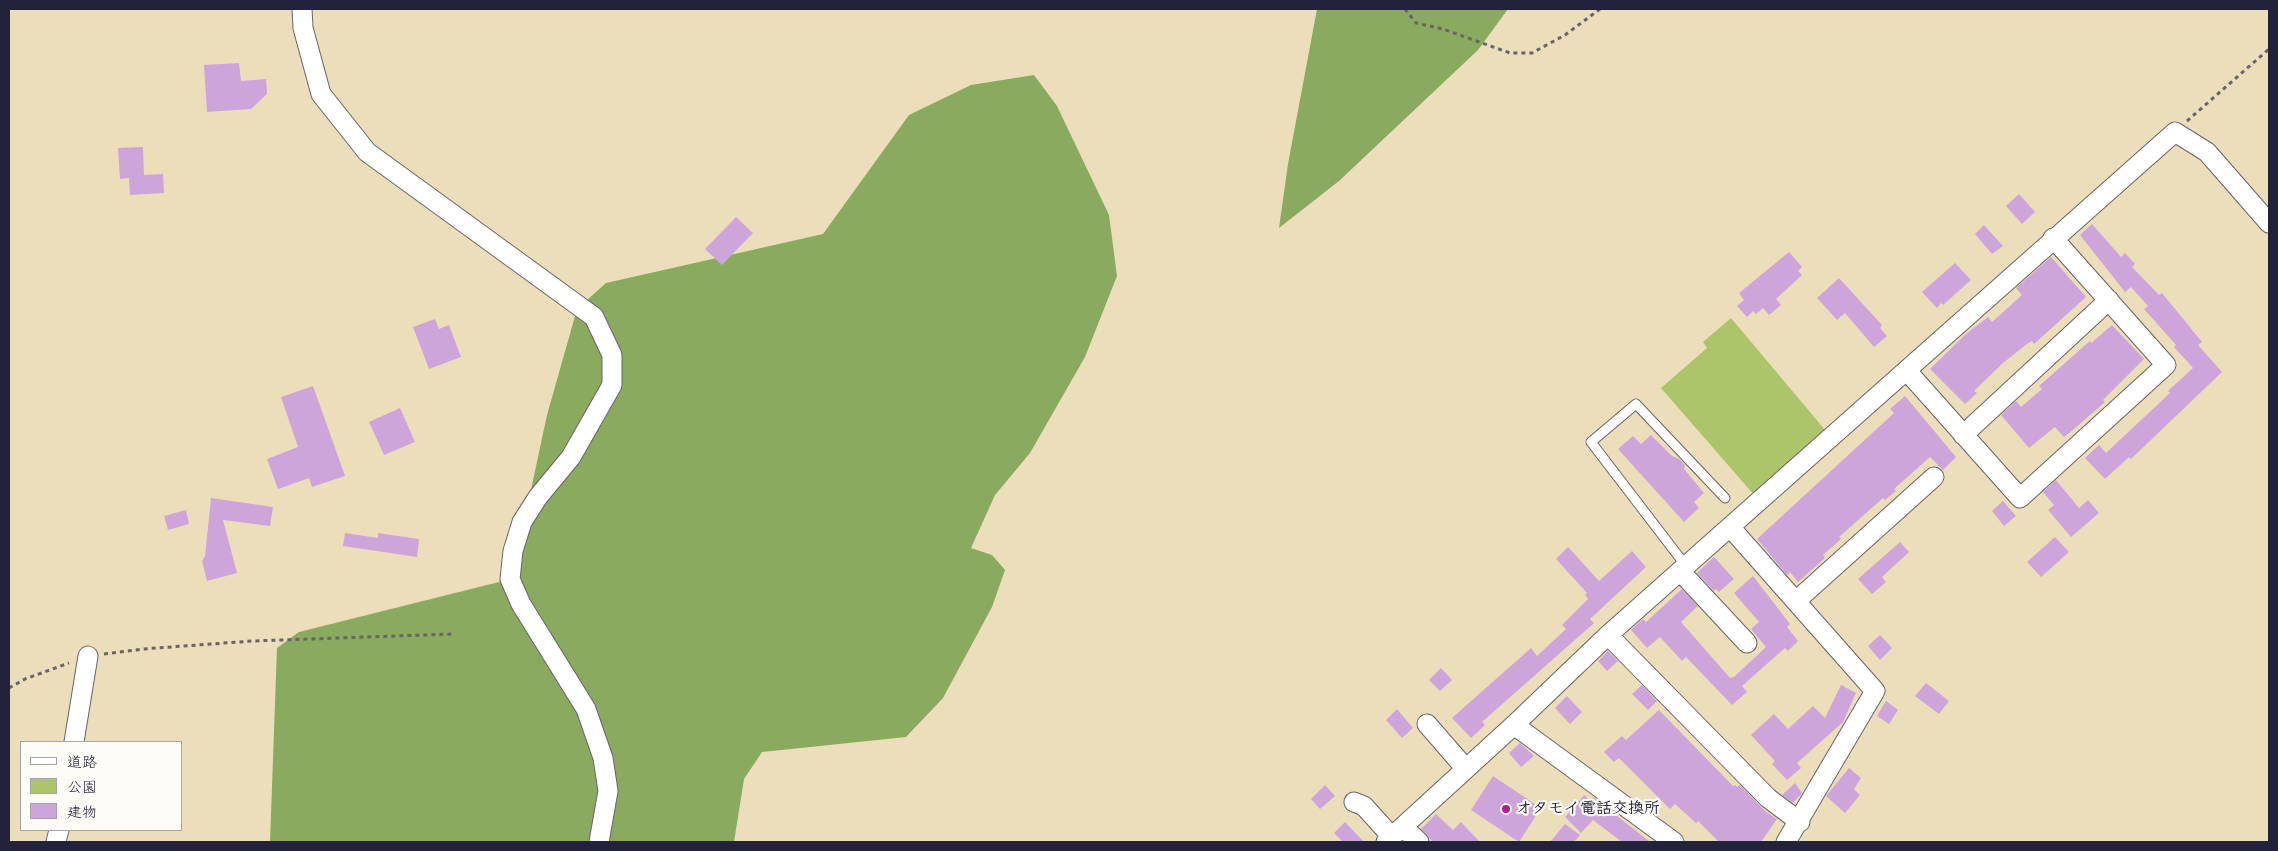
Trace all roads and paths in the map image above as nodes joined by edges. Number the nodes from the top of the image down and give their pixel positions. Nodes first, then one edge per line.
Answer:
1 (302, 9) edge
2 (1406, 9) edge
3 (1600, 9) edge
4 (2269, 49) edge
5 (2175, 132) junction
6 (2269, 223) edge
7 (2054, 238) junction
8 (2109, 300) junction
9 (1907, 371) junction
10 (1963, 435) junction
11 (1934, 477) dead end
12 (1725, 498) dead end
13 (1730, 527) junction
14 (1683, 569) junction
15 (1796, 601) junction
16 (453, 634) dead end
17 (1608, 634) junction
18 (1747, 644) dead end
19 (88, 656) junction
20 (9, 688) edge
21 (1427, 724) dead end
22 (1514, 725) junction
23 (74, 741) edge
24 (1466, 769) junction
25 (1354, 802) dead end
26 (1800, 822) junction
27 (1394, 835) edge
28 (599, 842) edge
29 (1419, 842) edge
30 (1674, 842) edge
31 (1786, 842) edge

1 - 28 street
2 - 3 path
4 - 5 path
5 - 6 street
5 - 7 street
7 - 8 street
7 - 9 street
8 - 10 street
8 - 10 street
9 - 10 street
9 - 13 street
11 - 15 street
12 - 14 lane
13 - 14 street
13 - 15 street
14 - 17 street
14 - 18 street
15 - 26 street
16 - 19 path
17 - 22 street
17 - 26 street
19 - 20 path
19 - 23 street
21 - 24 street
22 - 24 street
22 - 30 street
24 - 27 street
25 - 27 street
26 - 31 street
27 - 29 street

